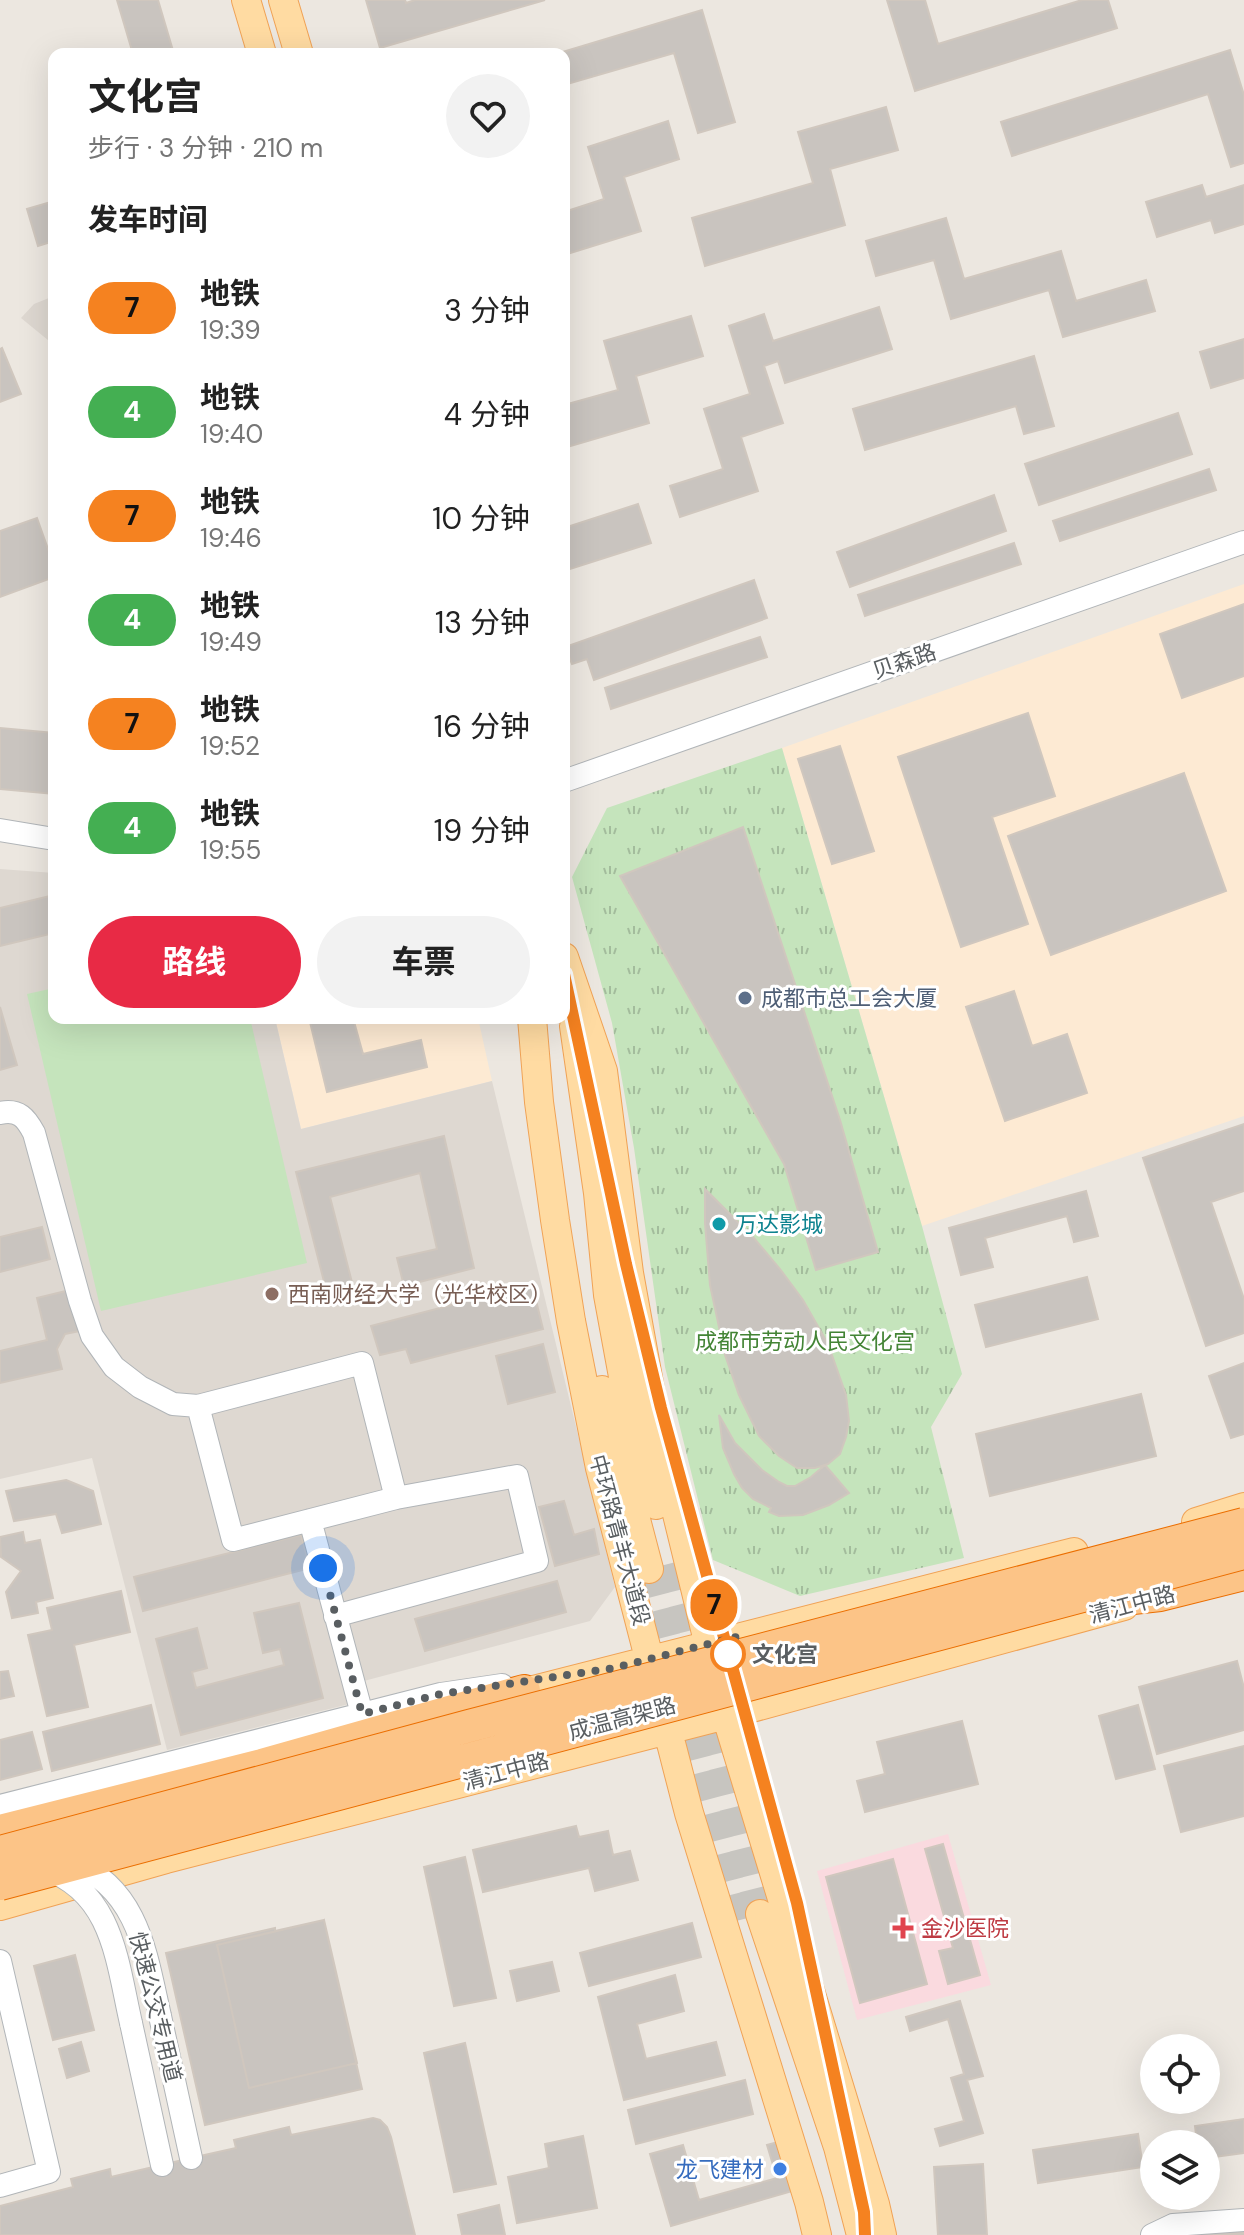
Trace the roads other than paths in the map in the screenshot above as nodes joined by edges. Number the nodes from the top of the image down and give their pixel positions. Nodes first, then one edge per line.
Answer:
1 (246, 0) edge
2 (283, 0) edge
3 (260, 48) edge
4 (297, 48) edge
5 (1244, 542) edge
6 (570, 779) edge
7 (0, 830) edge
8 (48, 838) edge
9 (570, 977) edge
10 (570, 1001) edge
11 (532, 1024) edge
12 (544, 1024) edge
13 (0, 1113) edge
14 (198, 1406) junction
15 (396, 1498) junction
16 (1244, 1507) edge
17 (1206, 1519) junction
18 (310, 1520) junction
19 (1244, 1521) edge
20 (1244, 1553) edge
21 (1244, 1574) edge
22 (1034, 1609) junction
23 (335, 1616) junction
24 (710, 1644) junction
25 (651, 1659) junction
26 (614, 1668) junction
27 (524, 1691) junction
28 (362, 1714) junction
29 (726, 1715) junction
30 (668, 1729) junction
31 (0, 1806) edge
32 (0, 1834) edge
33 (0, 1852) edge
34 (0, 1864) edge
35 (0, 1884) edge
36 (0, 1906) edge
37 (0, 1961) edge
38 (191, 2158) dead end
39 (162, 2165) dead end
40 (0, 2186) edge
41 (1244, 2220) edge
42 (817, 2235) edge
43 (836, 2235) edge
44 (861, 2235) edge
45 (882, 2235) edge
46 (1152, 2235) edge

1 - 3 main road
2 - 4 main road
5 - 6 street, 贝森路
7 - 8 street
9 - 24 main road
10 - 12 main road
11 - 25 main road, 中环路青羊大道段
13 - 14 street
14 - 15 street
14 - 18 street
15 - 18 street
15 - 23 street
16 - 17 main road
17 - 19 main road
17 - 24 main road
18 - 23 street
19 - 33 highway, 成温高架路, bridge
20 - 22 highway, 成温高架路, bridge
21 - 22 highway, bridge
21 - 29 main road, 清江中路
22 - 35 highway, 成温高架路, bridge
23 - 28 street
24 - 25 main road
24 - 29 main road
25 - 26 main road
25 - 30 main road, 中环路青羊大道段
26 - 27 main road
26 - 28 street
27 - 32 highway
27 - 32 main road
28 - 31 street
29 - 30 main road, 清江中路
29 - 45 main road
30 - 36 main road, 清江中路
30 - 42 main road, 中环路青羊大道段
34 - 38 street, 快速公交专用道, bridge
34 - 39 street, 快速公交专用道, bridge
37 - 40 street
41 - 46 street
43 - 44 main road

